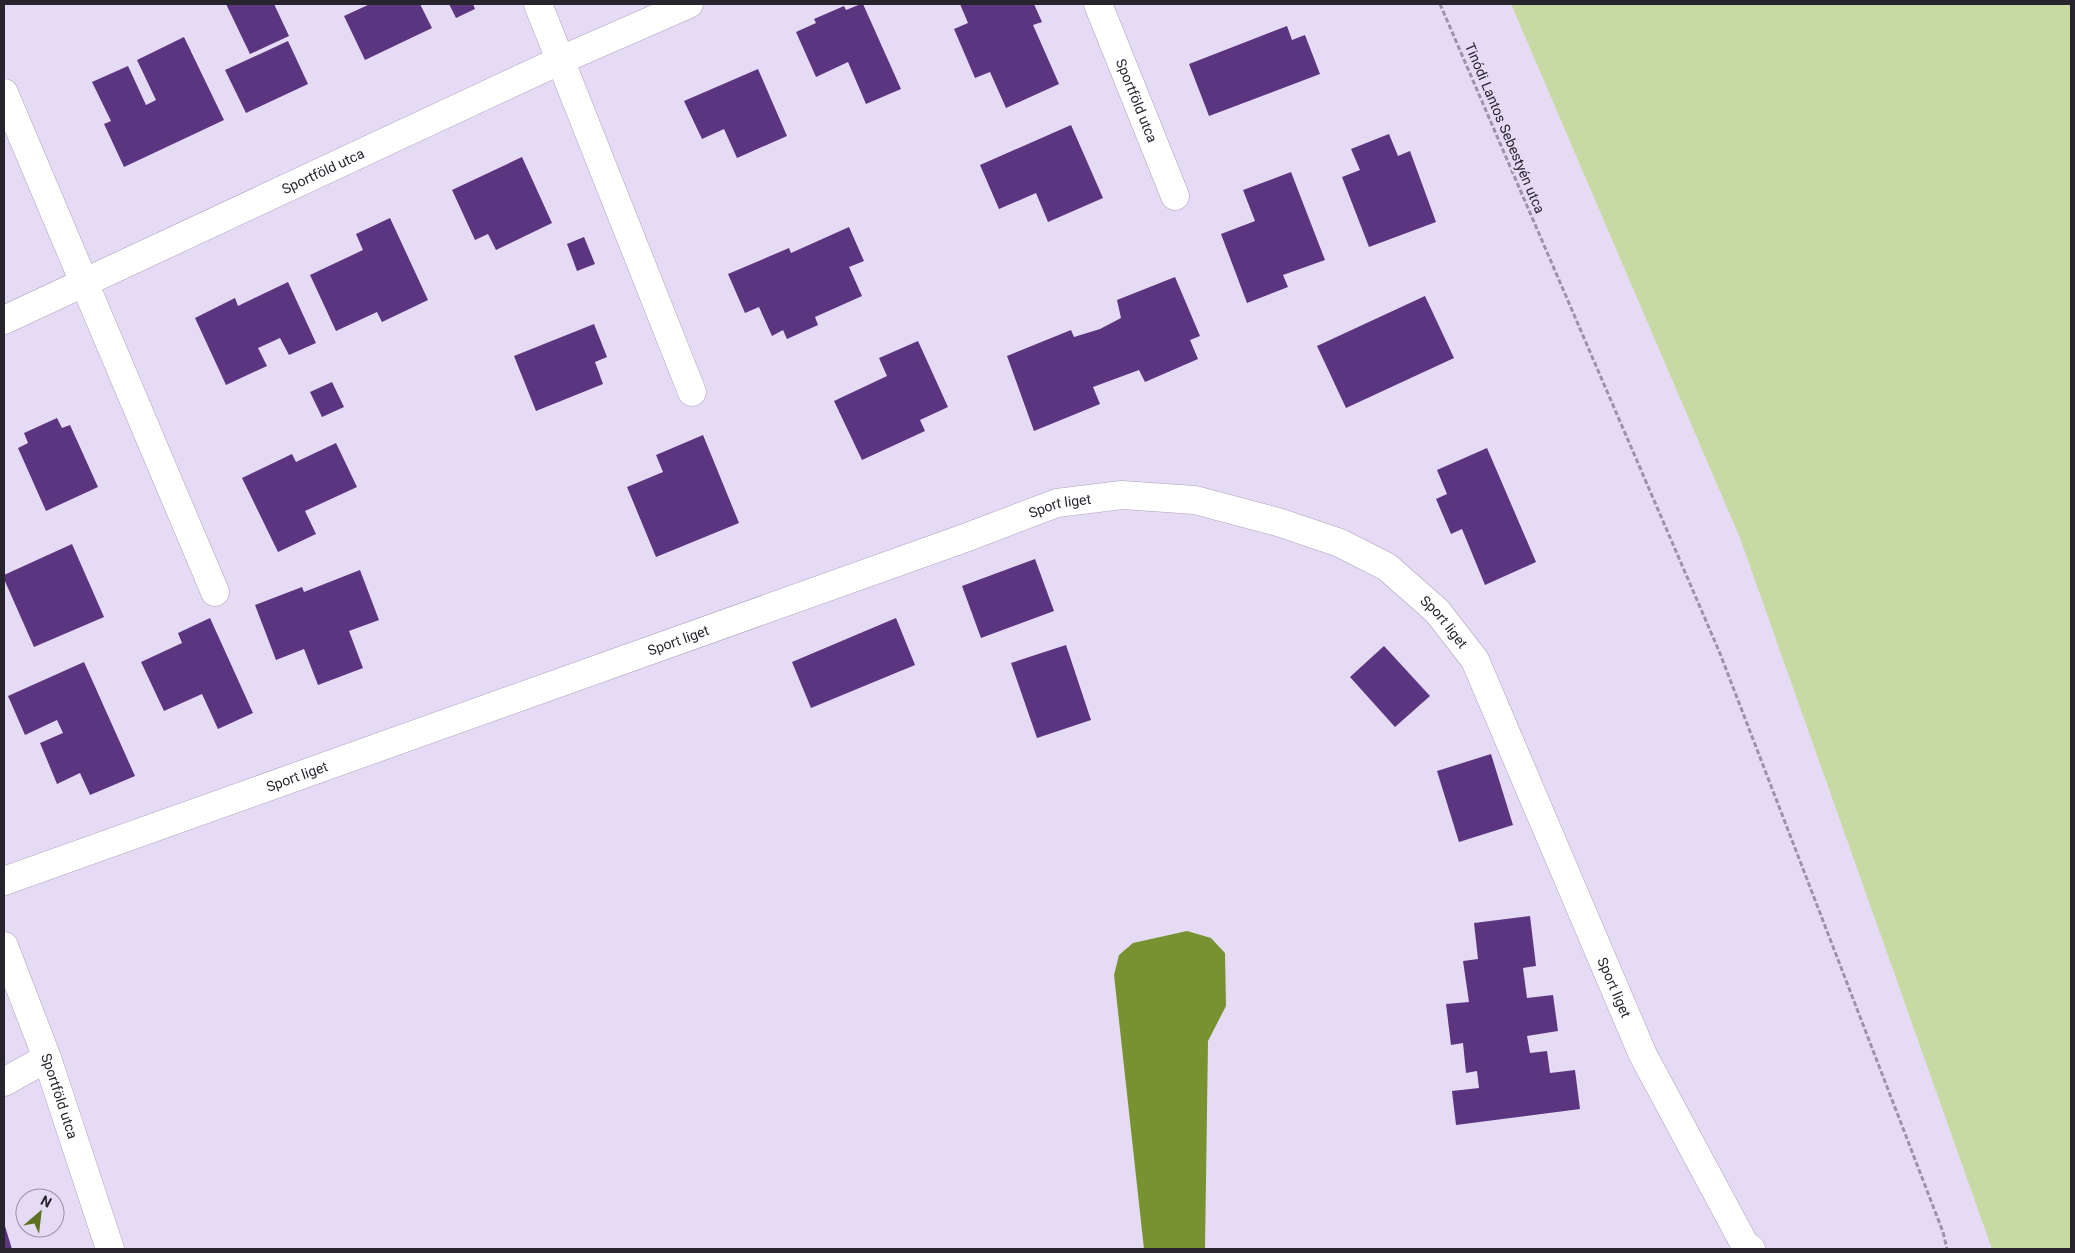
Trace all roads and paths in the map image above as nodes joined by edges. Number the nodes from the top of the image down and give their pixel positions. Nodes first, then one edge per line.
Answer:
1 (538, 4) edge
2 (689, 4) edge
3 (1098, 4) edge
4 (1440, 4) edge
5 (561, 60) junction
6 (4, 93) edge
7 (1175, 196) dead end
8 (85, 282) junction
9 (4, 320) edge
10 (692, 392) dead end
11 (215, 592) dead end
12 (4, 881) edge
13 (4, 946) edge
14 (46, 1058) junction
15 (4, 1082) edge
16 (110, 1249) edge
17 (1751, 1249) edge
18 (1947, 1249) edge

1 - 5 street
2 - 5 street, Sportföld utca
3 - 7 street, Sportföld utca
4 - 18 path, Tinódi Lantos Sebestyén utca
5 - 8 street, Sportföld utca
5 - 10 street
6 - 8 street
8 - 9 street, Sportföld utca
8 - 11 street
12 - 17 street, Sport liget
13 - 14 street, Sportföld utca
14 - 15 street
14 - 16 street, Sportföld utca

